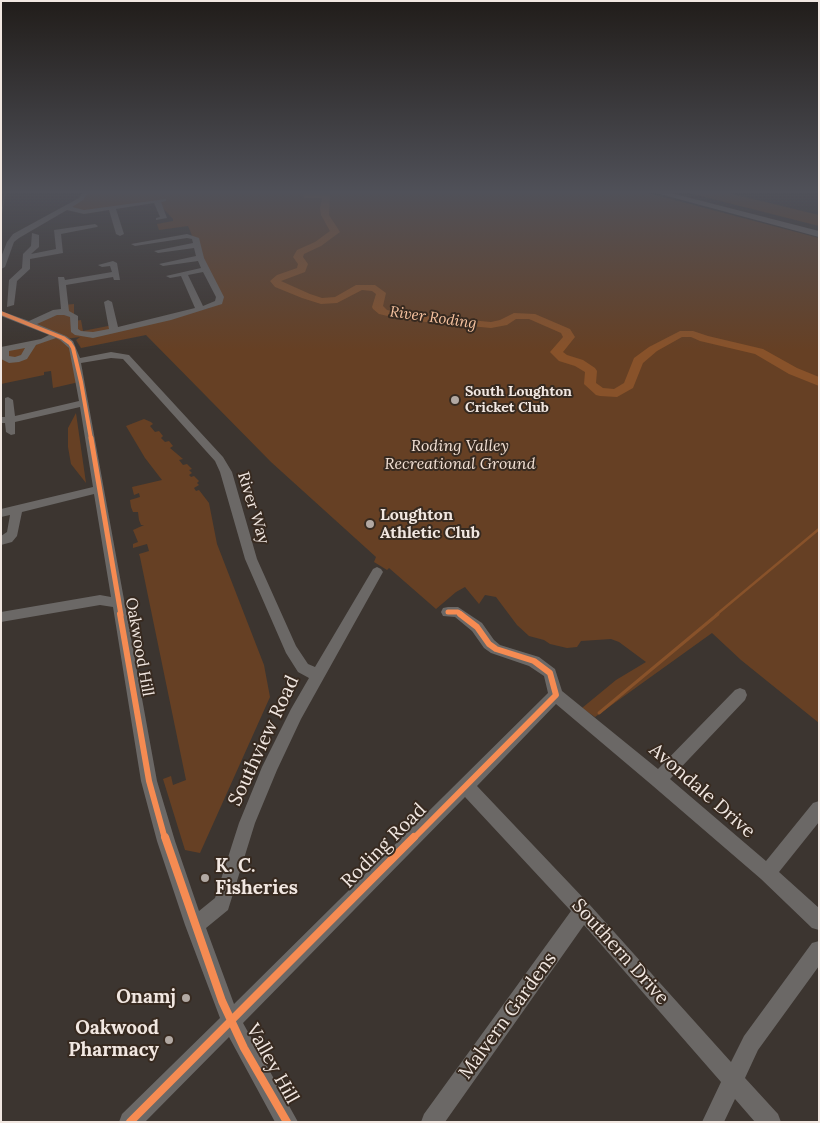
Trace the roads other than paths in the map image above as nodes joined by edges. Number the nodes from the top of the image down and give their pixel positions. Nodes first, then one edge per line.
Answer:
1 (9, 245) edge
2 (35, 245) edge
3 (59, 245) edge
4 (194, 245) edge
5 (197, 245) edge
6 (158, 251) dead end
7 (27, 257) junction
8 (200, 258) junction
9 (163, 264) dead end
10 (102, 265) dead end
11 (1, 267) edge
12 (206, 269) junction
13 (1, 272) edge
14 (23, 272) junction
15 (184, 274) junction
16 (170, 276) dead end
17 (108, 302) dead end
18 (10, 305) dead end
19 (200, 309) junction
20 (65, 312) junction
21 (1, 313) edge
22 (31, 324) junction
23 (114, 330) junction
24 (56, 335) junction
25 (2, 350) edge
26 (76, 361) junction
27 (8, 400) dead end
28 (84, 403) junction
29 (6, 419) edge
30 (11, 432) dead end
31 (99, 489) junction
32 (17, 509) junction
33 (1, 513) edge
34 (1, 541) edge
35 (377, 572) dead end
36 (118, 603) junction
37 (448, 612) dead end
38 (1, 617) edge
39 (317, 675) junction
40 (556, 695) junction
41 (740, 695) dead end
42 (659, 780) junction
43 (466, 786) junction
44 (819, 809) edge
45 (767, 873) junction
46 (583, 910) junction
47 (819, 921) edge
48 (194, 925) junction
49 (819, 950) edge
50 (231, 1020) junction
51 (733, 1078) junction
52 (130, 1122) edge
53 (287, 1122) edge
54 (432, 1122) edge
55 (713, 1122) edge
56 (770, 1122) edge

1 - 11 street
2 - 7 street
3 - 7 street
4 - 6 street
5 - 8 street
7 - 14 street
8 - 9 street
8 - 12 street
10 - 20 street
12 - 15 street
12 - 19 street
13 - 14 street
14 - 18 street
15 - 16 street
15 - 19 street
17 - 23 street
19 - 23 street
20 - 22 street
20 - 23 street
21 - 22 street, Oakwood Hill
22 - 24 street, Oakwood Hill
24 - 25 street
24 - 26 street, Oakwood Hill
26 - 28 street, Oakwood Hill
26 - 39 street, River Way
27 - 29 street
28 - 29 street
28 - 31 street, Oakwood Hill
29 - 30 street
31 - 32 street
31 - 36 street, Oakwood Hill
32 - 33 street
32 - 34 street
35 - 39 street, Southview Road
36 - 38 street
36 - 48 street, Oakwood Hill
37 - 40 street
39 - 48 street, Southview Road
40 - 42 street, Avondale Drive
40 - 43 street, Roding Road
41 - 42 street
42 - 45 street, Avondale Drive
43 - 46 street, Southern Drive
43 - 50 street, Roding Road
44 - 45 street
45 - 47 street, Avondale Drive
46 - 51 street, Southern Drive
46 - 54 street, Malvern Gardens
48 - 50 street, Oakwood Hill
49 - 51 street
50 - 52 street, Roding Road
50 - 53 street, Valley Hill
51 - 55 street
51 - 56 street, Southern Drive

